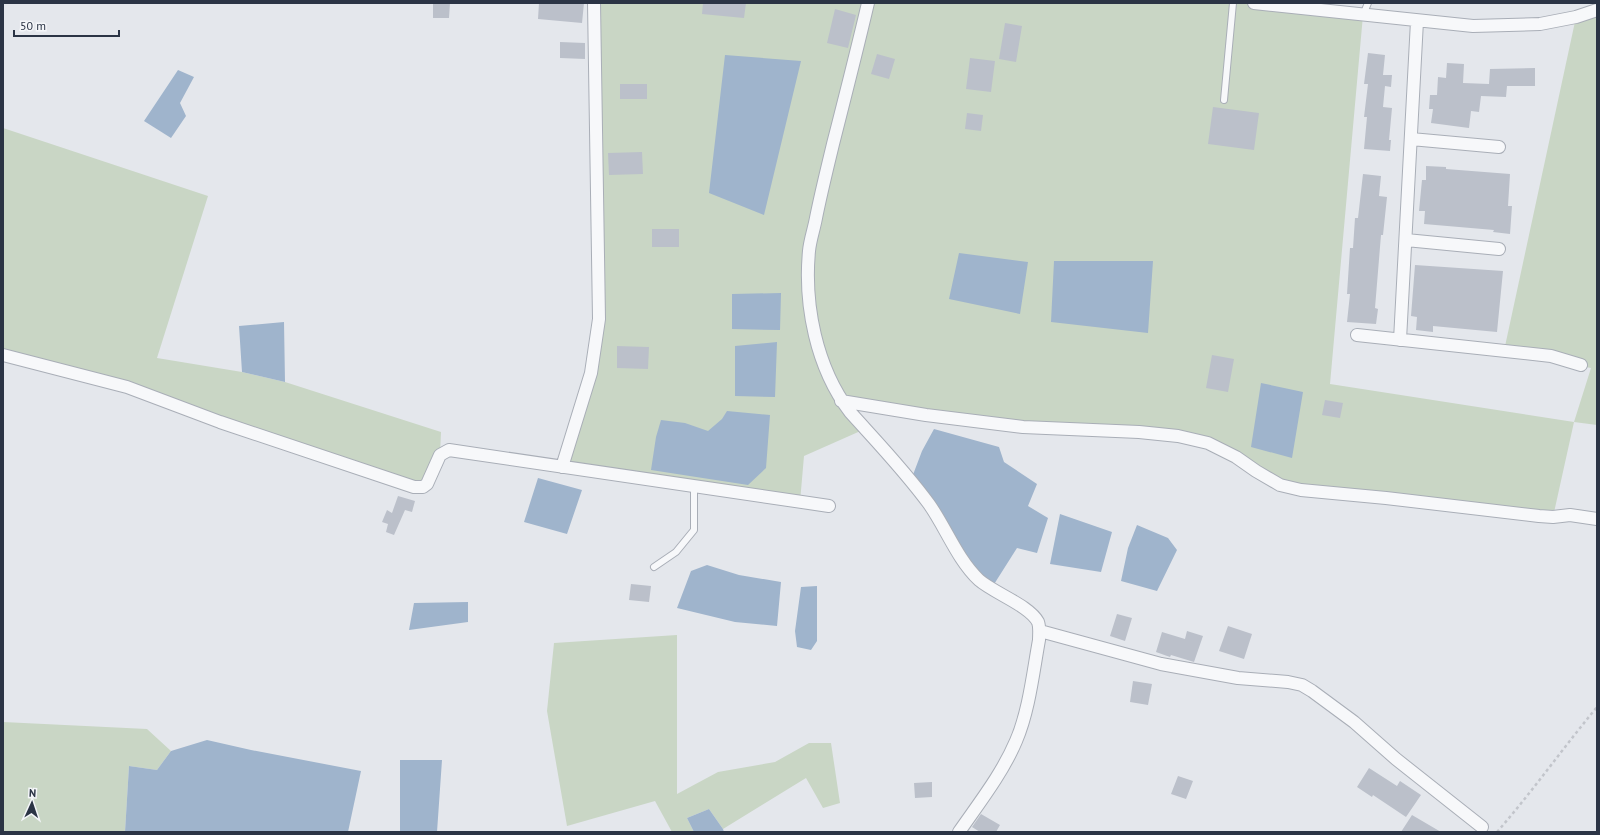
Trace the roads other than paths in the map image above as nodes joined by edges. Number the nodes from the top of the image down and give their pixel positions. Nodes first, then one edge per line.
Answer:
1 (594, 3) edge
2 (868, 3) edge
3 (1233, 3) edge
4 (1254, 3) edge
5 (1368, 3) edge
6 (1597, 10) edge
7 (1363, 15) junction
8 (1417, 20) junction
9 (1224, 100) dead end
10 (1411, 139) junction
11 (1499, 147) dead end
12 (1406, 240) junction
13 (1500, 249) dead end
14 (1357, 335) dead end
15 (1400, 340) junction
16 (3, 355) edge
17 (1581, 365) dead end
18 (841, 400) junction
19 (562, 467) junction
20 (694, 486) junction
21 (829, 506) dead end
22 (1597, 519) edge
23 (654, 567) dead end
24 (1040, 631) junction
25 (1482, 827) dead end
26 (959, 832) edge

1 - 19 street
2 - 18 street
3 - 9 lane
4 - 7 street
5 - 7 lane
6 - 8 street
7 - 8 street
8 - 10 street
10 - 11 street
10 - 12 street
12 - 13 street
12 - 15 street
14 - 15 street
15 - 17 street
16 - 19 street
18 - 22 street
18 - 24 street
19 - 20 street
20 - 21 street
20 - 23 lane
24 - 25 street
24 - 26 street

